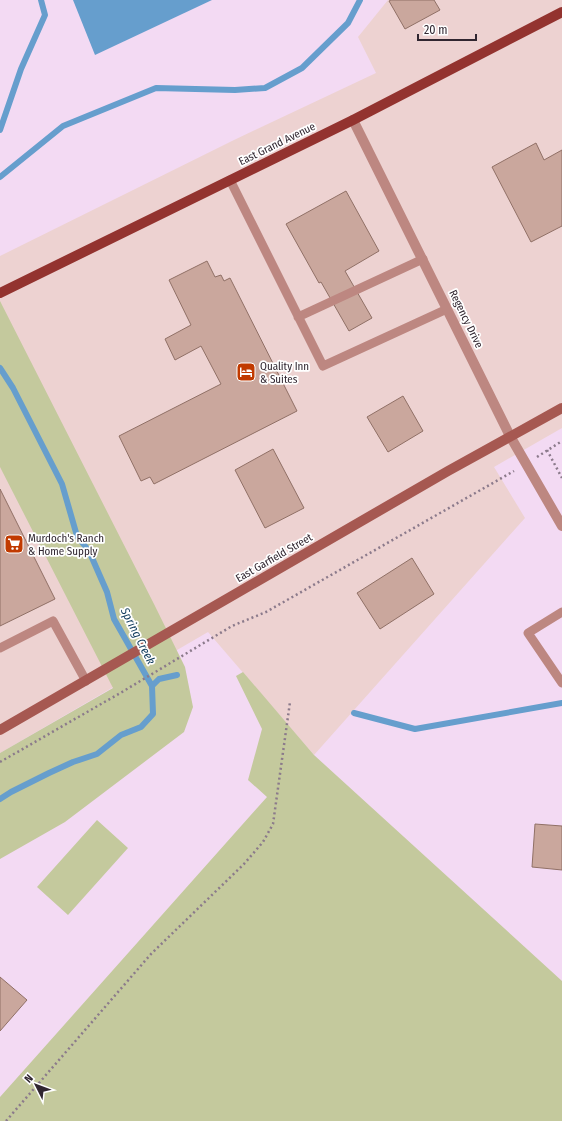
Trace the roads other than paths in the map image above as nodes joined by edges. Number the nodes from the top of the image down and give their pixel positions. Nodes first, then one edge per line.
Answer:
1 (562, 12) edge
2 (354, 120) junction
3 (230, 180) junction
4 (423, 259) junction
5 (0, 293) edge
6 (447, 309) junction
7 (298, 317) junction
8 (562, 408) edge
9 (510, 436) junction
10 (562, 526) edge
11 (562, 612) edge
12 (0, 648) edge
13 (86, 681) junction
14 (562, 683) edge
15 (0, 730) edge

1 - 2 main road, East Grand Avenue
2 - 3 main road, East Grand Avenue
2 - 4 street, Regency Drive
3 - 5 main road, East Grand Avenue
3 - 7 lane
4 - 6 street, Regency Drive
4 - 7 lane
6 - 7 lane
6 - 9 street, Regency Drive
8 - 9 street, East Garfield Street
9 - 10 street, Regency Drive
9 - 13 street, East Garfield Street
11 - 14 lane
12 - 13 lane
13 - 15 street, East Garfield Street

